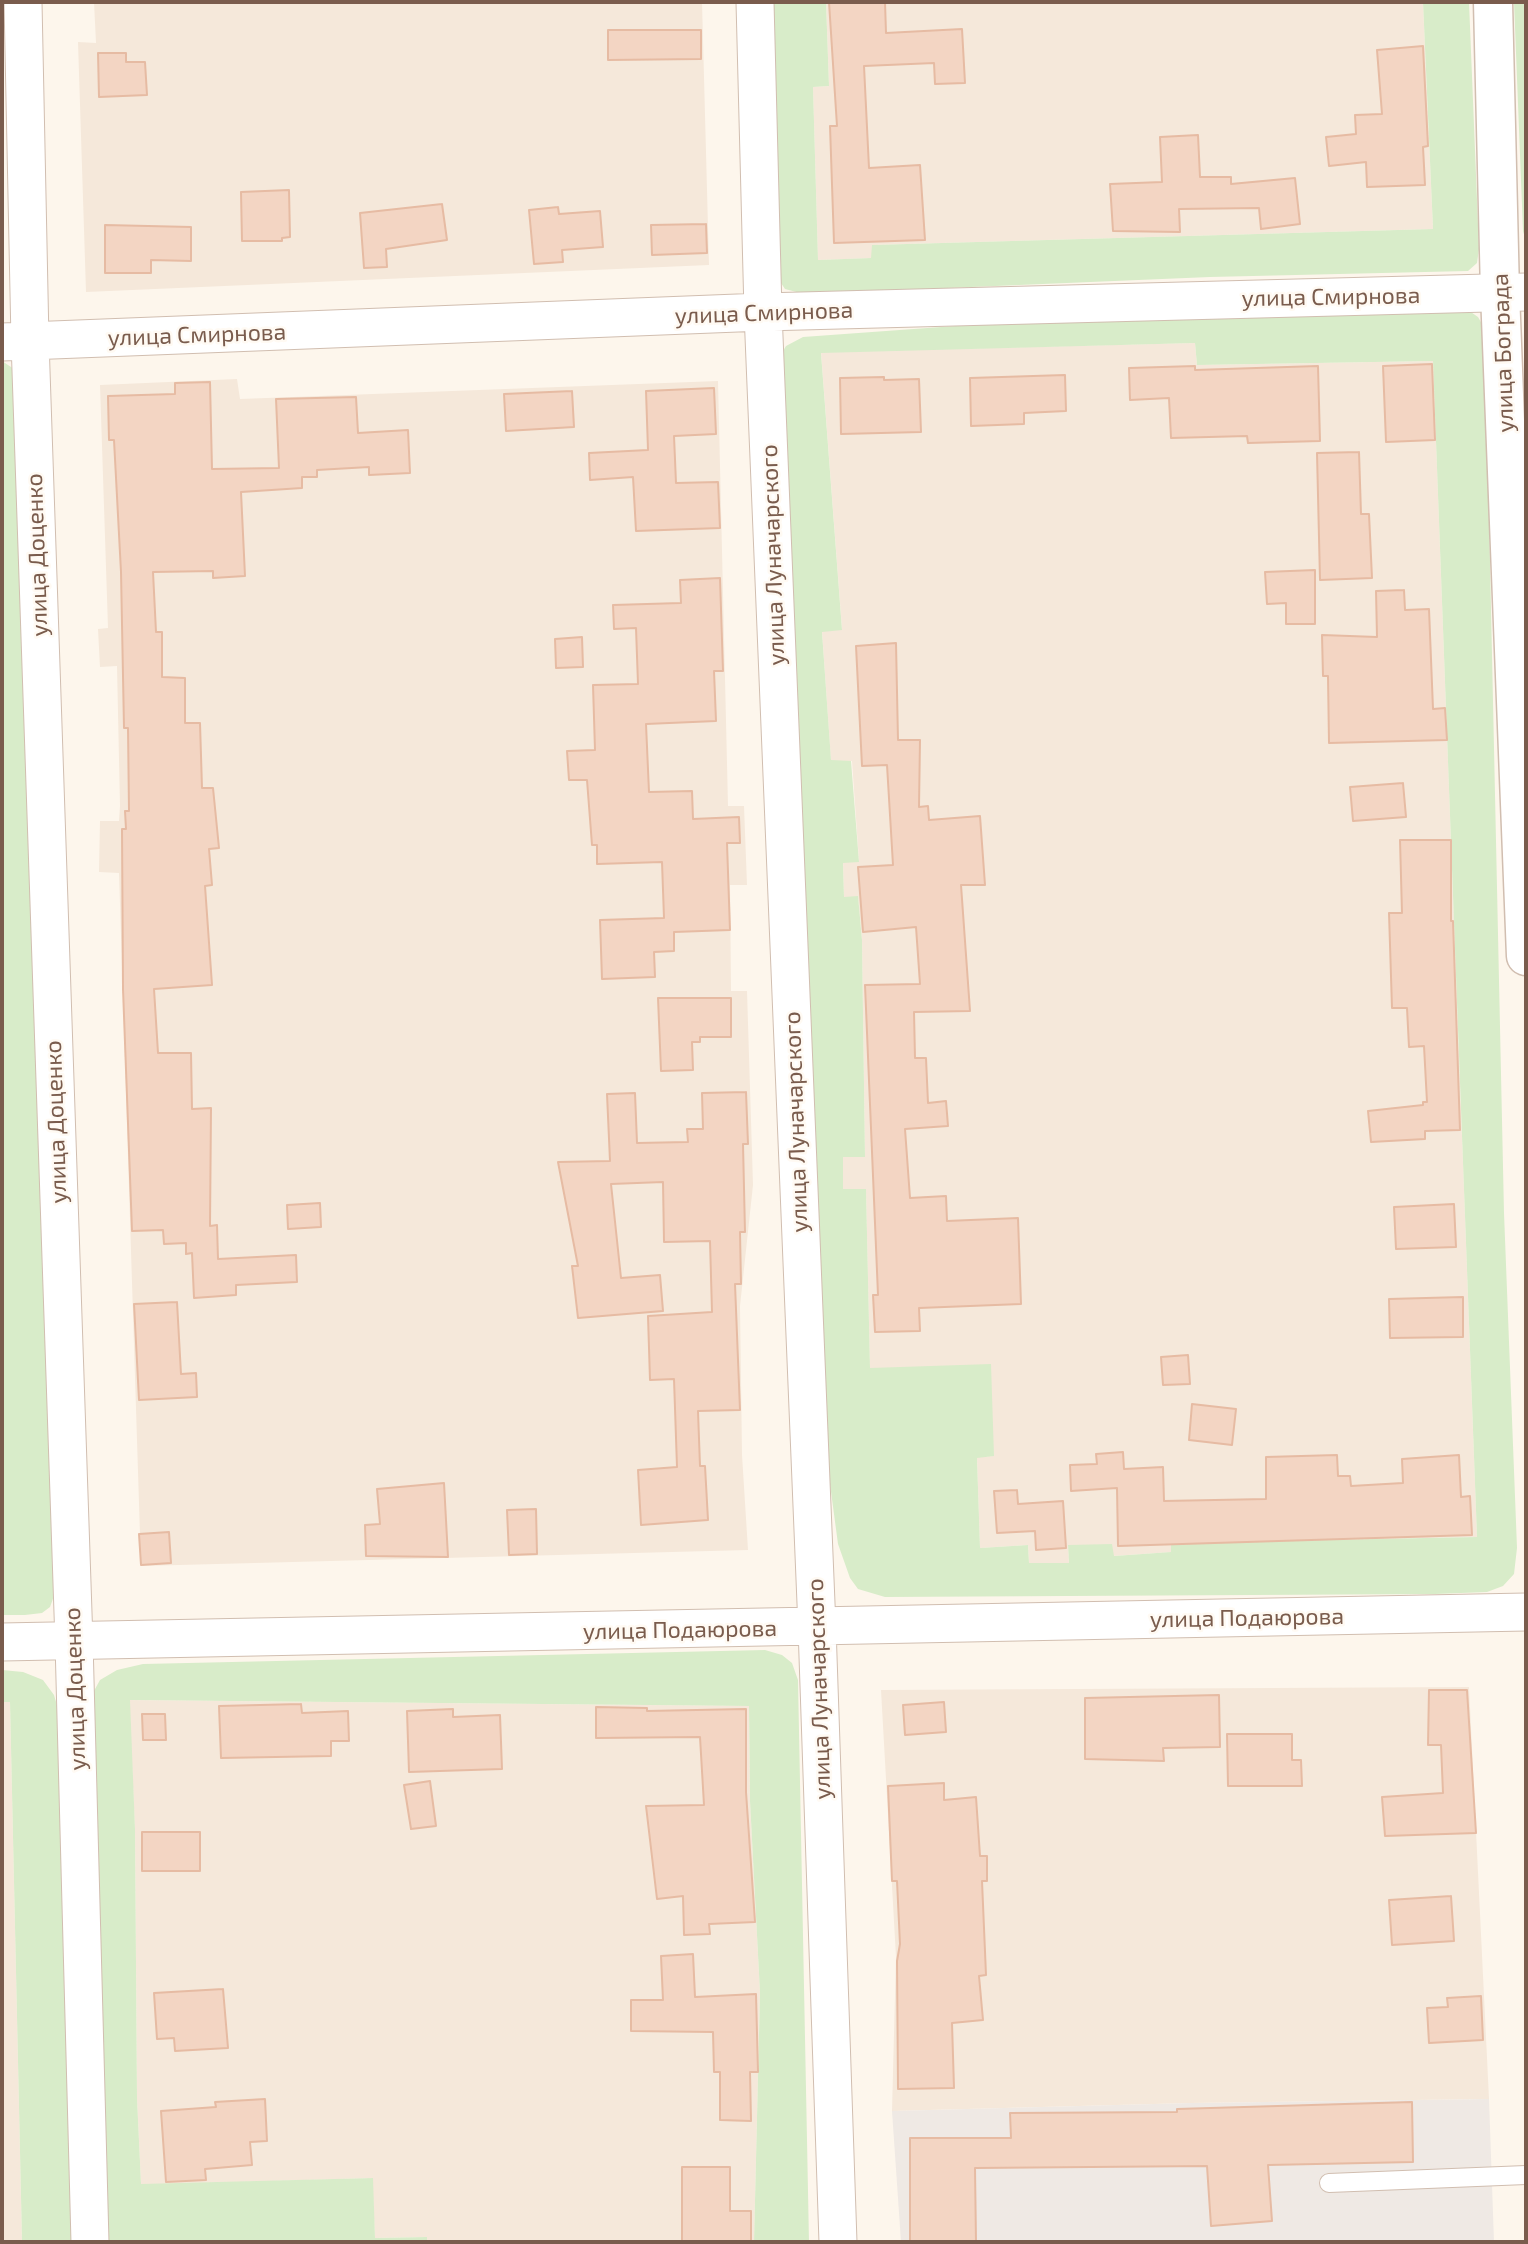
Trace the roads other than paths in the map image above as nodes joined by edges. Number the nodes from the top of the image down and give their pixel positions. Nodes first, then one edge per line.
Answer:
1 (23, 2) edge
2 (755, 2) edge
3 (1493, 2) edge
4 (1513, 292) edge
5 (763, 312) junction
6 (16, 342) edge
7 (1526, 956) edge
8 (1526, 1612) edge
9 (817, 1627) junction
10 (74, 1642) junction
11 (2, 1643) edge
12 (1526, 2175) edge
13 (1328, 2183) dead end
14 (90, 2242) edge
15 (838, 2242) edge

1 - 6 street, улица Доценко
2 - 5 street, улица Луначарского
3 - 4 street, улица Бограда
4 - 5 street, улица Смирнова
4 - 7 street, улица Бограда
5 - 6 street, улица Смирнова
5 - 9 street, улица Луначарского
6 - 10 street, улица Доценко
8 - 9 street, улица Подаюрова
9 - 10 street, улица Подаюрова
9 - 15 street, улица Луначарского
10 - 11 street, улица Подаюрова
10 - 14 street, улица Доценко
12 - 13 lane

